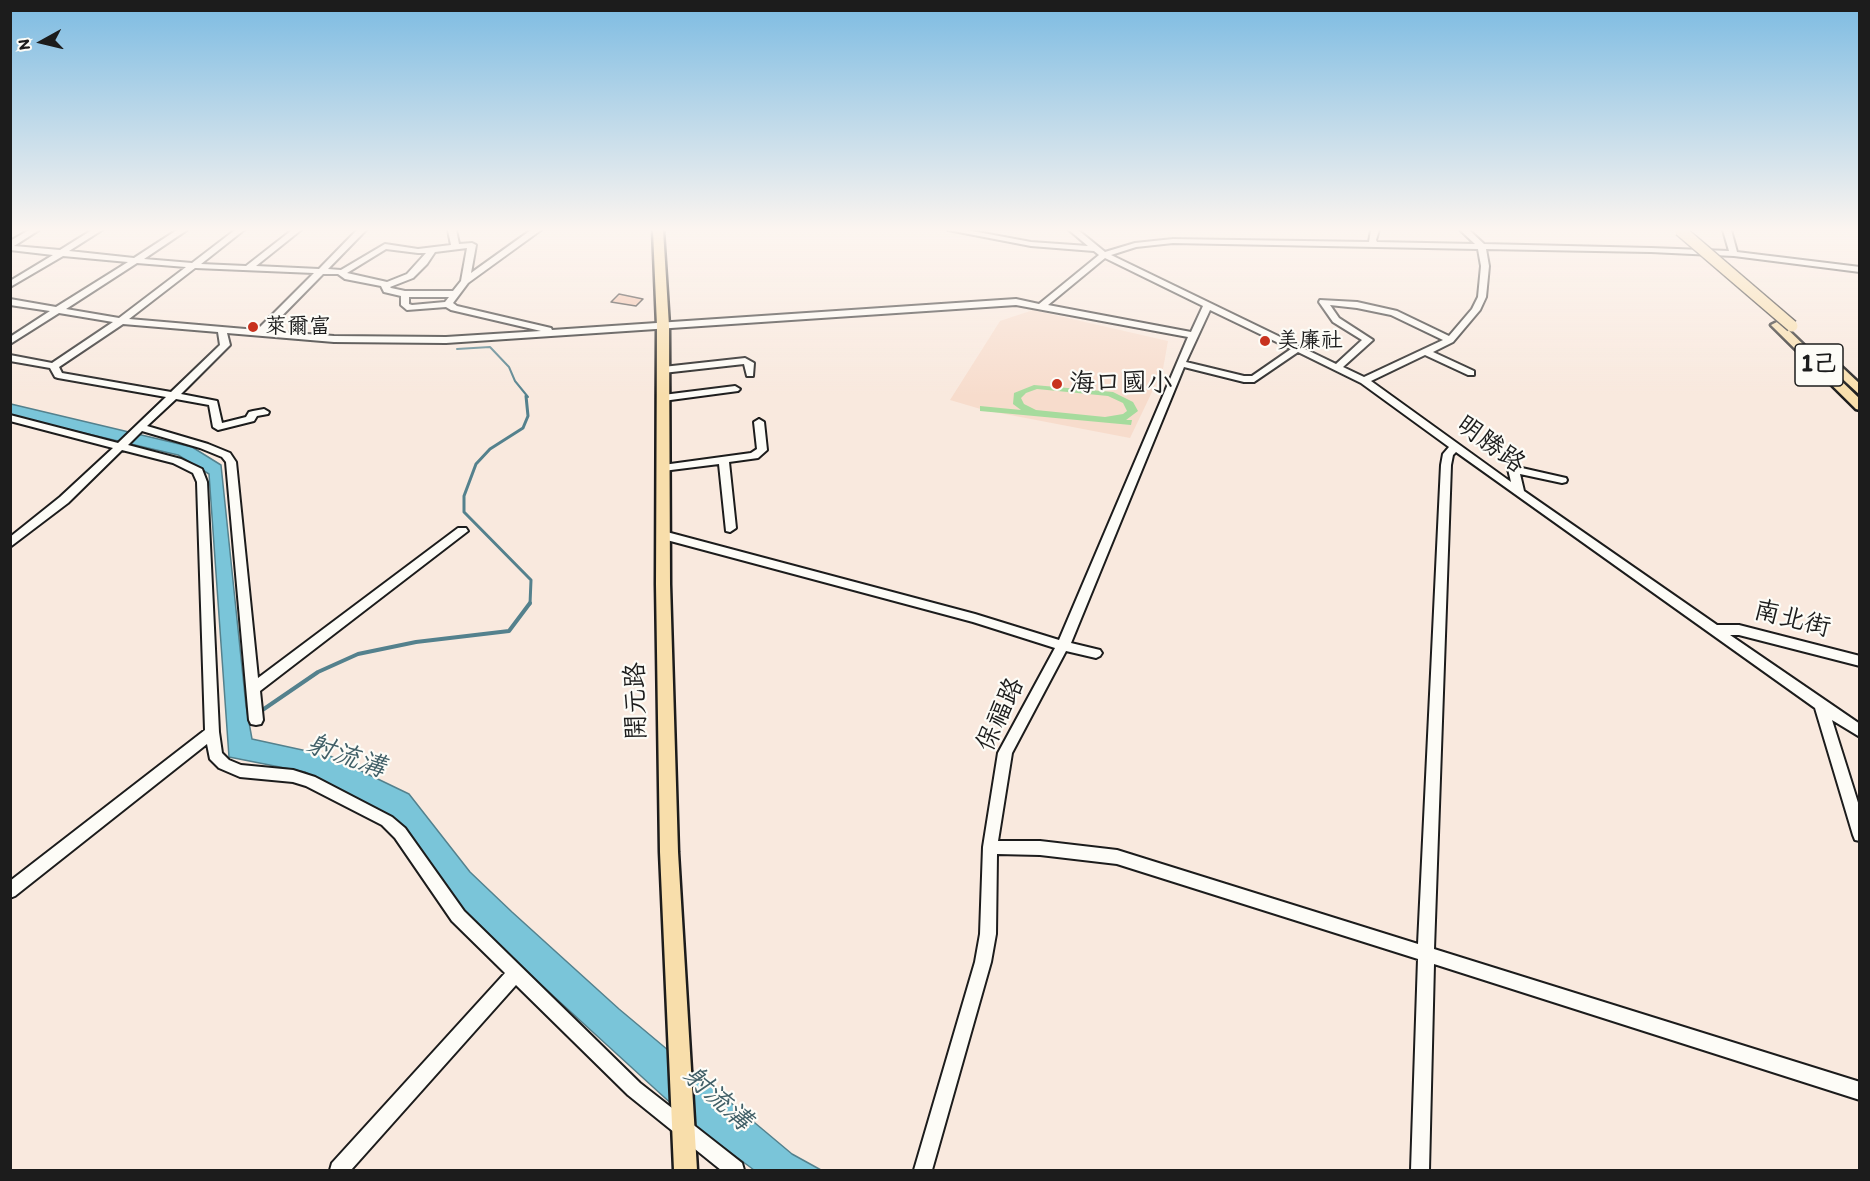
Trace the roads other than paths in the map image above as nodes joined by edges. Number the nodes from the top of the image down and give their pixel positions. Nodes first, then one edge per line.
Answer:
1 (101, 285) edge
2 (170, 285) edge
3 (307, 285) edge
4 (387, 285) edge
5 (462, 285) edge
6 (661, 285) edge
7 (1064, 285) edge
8 (1167, 285) edge
9 (1483, 285) edge
10 (1734, 285) edge
11 (1744, 285) edge
12 (405, 294) junction
13 (454, 294) junction
14 (10, 302) edge
15 (448, 304) junction
16 (1208, 305) junction
17 (1042, 306) junction
18 (61, 311) junction
19 (122, 321) junction
20 (663, 326) junction
21 (222, 330) junction
22 (259, 333) junction
23 (555, 333) junction
24 (1193, 334) junction
25 (1450, 340) junction
26 (10, 341) edge
27 (1298, 348) junction
28 (1426, 352) junction
29 (10, 358) edge
30 (1181, 363) junction
31 (54, 366) junction
32 (1338, 367) junction
33 (663, 370) junction
34 (1471, 373) dead end
35 (750, 374) dead end
36 (1364, 381) junction
37 (735, 389) dead end
38 (1860, 391) edge
39 (175, 396) junction
40 (663, 398) junction
41 (1860, 406) edge
42 (264, 412) dead end
43 (10, 418) edge
44 (759, 422) dead end
45 (141, 429) junction
46 (123, 445) junction
47 (1455, 448) junction
48 (724, 460) junction
49 (663, 468) junction
50 (1562, 480) dead end
51 (1519, 493) junction
52 (730, 528) dead end
53 (462, 531) dead end
54 (663, 535) junction
55 (10, 543) edge
56 (1713, 630) junction
57 (1063, 646) junction
58 (1096, 652) dead end
59 (1860, 661) edge
60 (253, 694) junction
61 (1821, 704) junction
62 (256, 719) dead end
63 (212, 732) junction
64 (1860, 732) edge
65 (1860, 835) edge
66 (990, 848) junction
67 (10, 891) edge
68 (1426, 953) junction
69 (516, 973) junction
70 (1860, 1091) edge
71 (683, 1128) junction
72 (339, 1170) edge
73 (686, 1170) edge
74 (735, 1170) edge
75 (923, 1170) edge
76 (1420, 1170) edge

1 - 18 street
2 - 19 street
3 - 22 street
4 - 12 street
5 - 13 street
6 - 20 main road, 開元路
7 - 17 street
8 - 16 street, 明勝路
9 - 25 street
10 - 41 main road, 1己
11 - 38 main road, 1己, bridge
12 - 13 street
12 - 15 street
13 - 15 street
14 - 18 street
15 - 23 street
16 - 24 street, 保福路
16 - 27 street, 明勝路
17 - 20 street
17 - 24 street
18 - 19 street
18 - 26 street
19 - 21 street
19 - 31 street
20 - 23 street
20 - 33 main road, 開元路
21 - 22 street
21 - 39 street
22 - 23 street
24 - 30 street, 保福路
25 - 28 street
25 - 32 street
27 - 30 street
27 - 32 street, 明勝路
28 - 34 street
28 - 36 street
29 - 31 street
30 - 57 street, 保福路
31 - 39 street
32 - 36 street, 明勝路
33 - 35 street
33 - 40 main road, 開元路
36 - 47 street, 明勝路
37 - 40 street
39 - 42 street
39 - 45 street
40 - 49 main road, 開元路
43 - 46 street
44 - 48 street
45 - 46 street
45 - 60 street
46 - 55 street
46 - 63 street
47 - 51 street, 明勝路
47 - 68 street
48 - 49 street
48 - 52 street
49 - 54 main road, 開元路
50 - 51 street
51 - 56 street, 明勝路
53 - 60 street
54 - 57 street
54 - 71 main road, 開元路
56 - 59 street, 南北街
56 - 61 street, 明勝路
57 - 58 street
57 - 66 street, 保福路
60 - 62 street
61 - 64 street, 明勝路
61 - 65 street
63 - 67 street
63 - 69 street
66 - 68 street
66 - 75 street, 保福路
68 - 70 street
68 - 76 street
69 - 71 street
69 - 72 street
71 - 73 main road, 開元路
71 - 74 street

